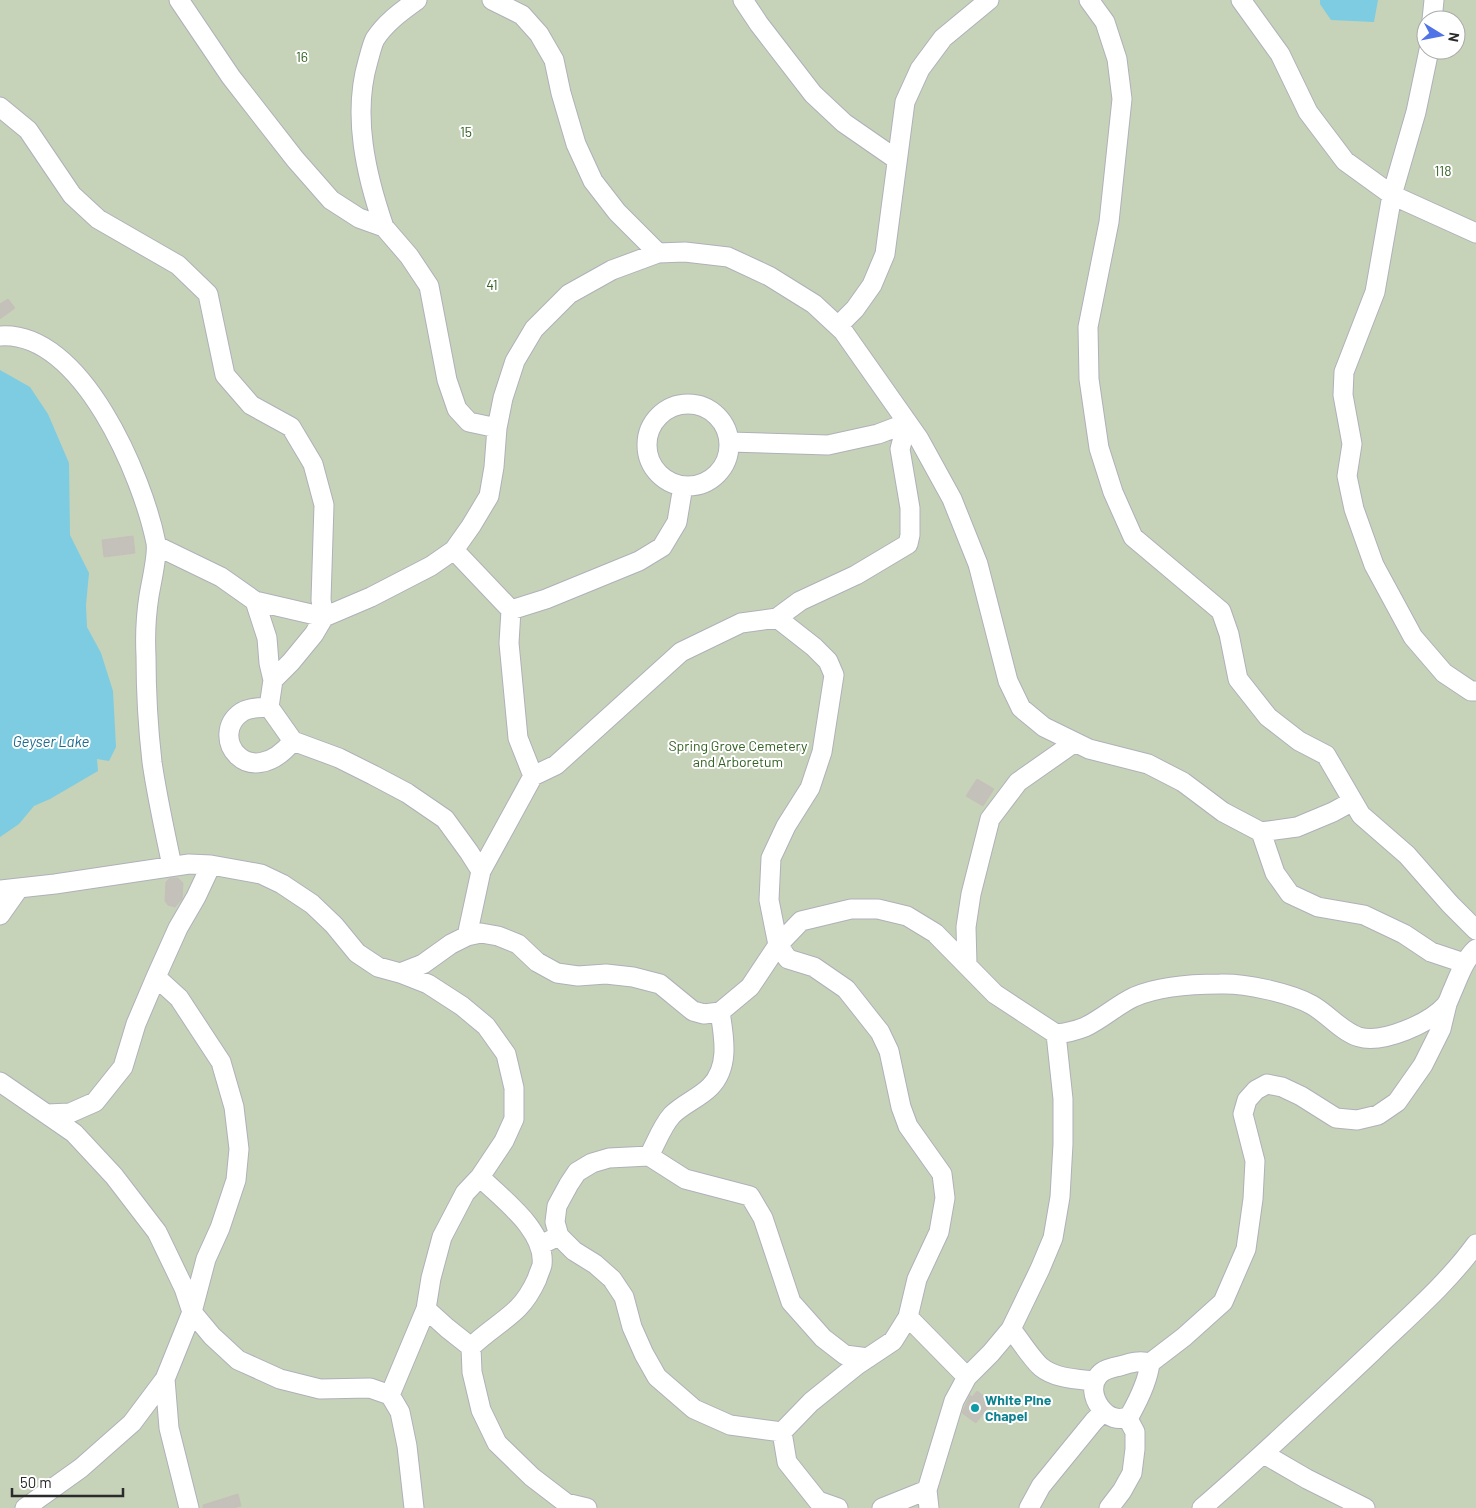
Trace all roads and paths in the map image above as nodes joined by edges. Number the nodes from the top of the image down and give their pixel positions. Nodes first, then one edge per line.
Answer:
1 (179, 0) edge
2 (417, 0) edge
3 (492, 0) edge
4 (743, 0) edge
5 (988, 0) edge
6 (1089, 0) edge
7 (1241, 0) edge
8 (1427, 60) edge
9 (0, 107) edge
10 (896, 159) junction
11 (1392, 195) junction
12 (384, 227) junction
13 (1476, 233) edge
14 (658, 253) junction
15 (838, 326) junction
16 (0, 336) edge
17 (907, 423) junction
18 (497, 428) junction
19 (730, 442) junction
20 (683, 486) junction
21 (157, 546) junction
22 (454, 550) junction
23 (256, 601) junction
24 (511, 610) junction
25 (324, 617) junction
26 (777, 618) junction
27 (273, 680) junction
28 (1476, 691) edge
29 (269, 707) junction
30 (293, 741) junction
31 (1075, 742) junction
32 (533, 776) junction
33 (1353, 800) junction
34 (1261, 832) junction
35 (211, 865) junction
36 (172, 866) junction
37 (481, 871) junction
38 (20, 888) junction
39 (0, 890) edge
40 (0, 915) edge
41 (1476, 930) edge
42 (467, 936) junction
43 (778, 945) junction
44 (1470, 956) edge
45 (967, 964) junction
46 (400, 973) junction
47 (156, 977) junction
48 (1447, 1004) junction
49 (720, 1012) junction
50 (1056, 1034) junction
51 (0, 1082) edge
52 (47, 1114) junction
53 (649, 1156) junction
54 (480, 1176) junction
55 (559, 1236) junction
56 (540, 1244) junction
57 (1476, 1244) edge
58 (426, 1309) junction
59 (192, 1312) junction
60 (908, 1317) junction
61 (1011, 1329) junction
62 (472, 1347) junction
63 (868, 1358) junction
64 (1150, 1363) junction
65 (967, 1377) junction
66 (165, 1379) junction
67 (1095, 1381) junction
68 (390, 1395) junction
69 (1104, 1412) junction
70 (1127, 1417) junction
71 (782, 1432) junction
72 (1264, 1454) junction
73 (928, 1499) edge
74 (818, 1505) edge
75 (25, 1508) edge
76 (189, 1508) edge
77 (414, 1508) edge
78 (586, 1508) edge
79 (838, 1508) edge
80 (882, 1508) edge
81 (1029, 1508) edge
82 (1108, 1508) edge
83 (1202, 1508) edge
84 (1365, 1508) edge

1 - 12 street
2 - 12 street
3 - 14 street
4 - 10 street
5 - 10 street
6 - 33 street
7 - 11 street
8 - 11 street
9 - 25 street
10 - 15 street
11 - 13 street
11 - 28 street
12 - 18 street
14 - 15 street
14 - 18 street
15 - 17 street
16 - 21 street
17 - 19 street
17 - 26 street
17 - 31 street
18 - 22 street
19 - 20 street
19 - 20 street
20 - 24 street
21 - 23 street
21 - 36 street
22 - 24 street
22 - 25 street
23 - 25 street
23 - 27 street
24 - 32 street
25 - 27 street
26 - 32 street
26 - 43 street
27 - 29 street
29 - 30 street
29 - 30 street
30 - 37 street
31 - 34 street
31 - 45 street
32 - 37 street
33 - 34 street
33 - 41 street
34 - 44 street
35 - 36 street
35 - 46 street
35 - 47 street
36 - 38 street
37 - 42 street
38 - 39 street
38 - 40 street
42 - 46 street
42 - 49 street
43 - 45 street
43 - 49 street
43 - 60 street
44 - 48 street
45 - 50 street
46 - 54 street
47 - 52 street
47 - 59 street
48 - 50 street
48 - 64 street
49 - 53 street
50 - 61 street
51 - 52 street
52 - 59 street
53 - 55 street
53 - 63 street
54 - 56 street
54 - 58 street
55 - 56 street
55 - 71 street
56 - 62 street
57 - 72 street
58 - 62 street
58 - 68 street
59 - 66 street
59 - 68 street
60 - 63 street
60 - 65 street
61 - 65 street
61 - 67 street
62 - 78 street
63 - 71 street
64 - 67 street
64 - 70 street
65 - 73 street
66 - 75 street
66 - 76 street
67 - 69 street
68 - 77 street
69 - 70 street
69 - 81 street
70 - 82 street
71 - 74 street
72 - 83 street
72 - 84 street
73 - 80 street
74 - 79 street

